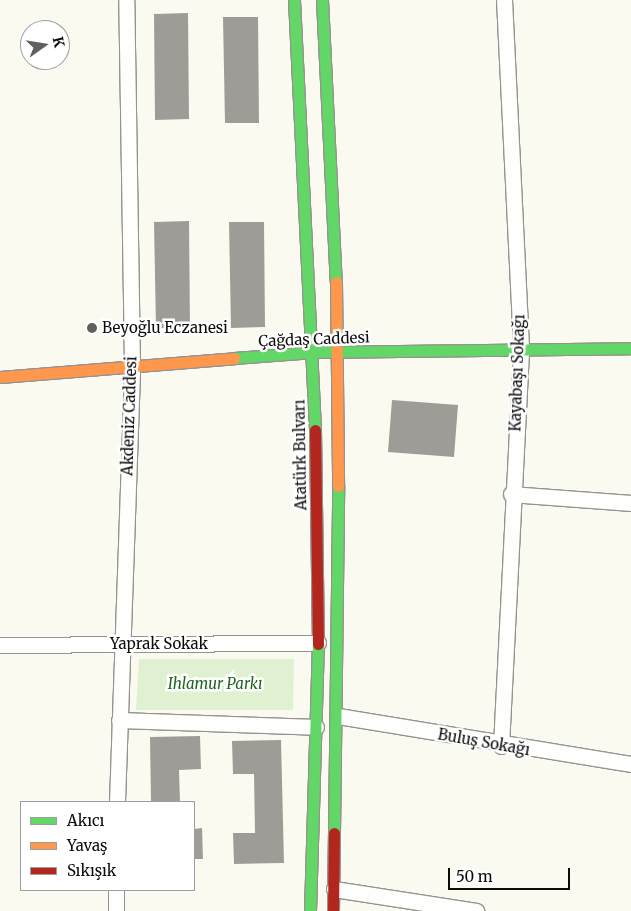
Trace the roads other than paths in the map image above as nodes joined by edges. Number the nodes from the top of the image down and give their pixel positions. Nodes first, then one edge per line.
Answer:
1 (126, 0) edge
2 (294, 0) edge
3 (322, 0) edge
4 (504, 0) edge
5 (521, 347) junction
6 (631, 348) edge
7 (314, 352) junction
8 (340, 352) junction
9 (132, 364) junction
10 (0, 377) edge
11 (511, 494) junction
12 (631, 503) edge
13 (318, 643) junction
14 (120, 644) junction
15 (0, 645) edge
16 (338, 716) junction
17 (118, 720) junction
18 (316, 727) junction
19 (501, 746) junction
20 (631, 764) edge
21 (117, 801) edge
22 (334, 889) junction
23 (116, 891) edge
24 (448, 908) edge
25 (116, 911) edge
26 (310, 911) edge
27 (333, 911) edge
28 (476, 911) edge

1 - 9 street, Akdeniz Caddesi
2 - 7 street, Atatürk Bulvarı
3 - 8 street
4 - 5 street, Kayabaşı Sokağı
5 - 6 street, Çağdaş Caddesi
5 - 8 street, Çağdaş Caddesi
5 - 11 street, Kayabaşı Sokağı
7 - 8 street, Çağdaş Caddesi
7 - 9 street, Çağdaş Caddesi
7 - 13 street, Atatürk Bulvarı
8 - 16 street
9 - 10 street, Çağdaş Caddesi
9 - 14 street, Akdeniz Caddesi
11 - 12 street
11 - 19 street, Kayabaşı Sokağı
13 - 14 street, Yaprak Sokak
13 - 18 street, Atatürk Bulvarı
14 - 15 street, Yaprak Sokak
14 - 17 street, Akdeniz Caddesi
16 - 19 street, Buluş Sokağı
16 - 22 street
17 - 18 street
17 - 21 street, Akdeniz Caddesi
18 - 26 street, Atatürk Bulvarı
19 - 20 street, Buluş Sokağı
22 - 24 street
22 - 27 street
23 - 25 street
24 - 28 street

